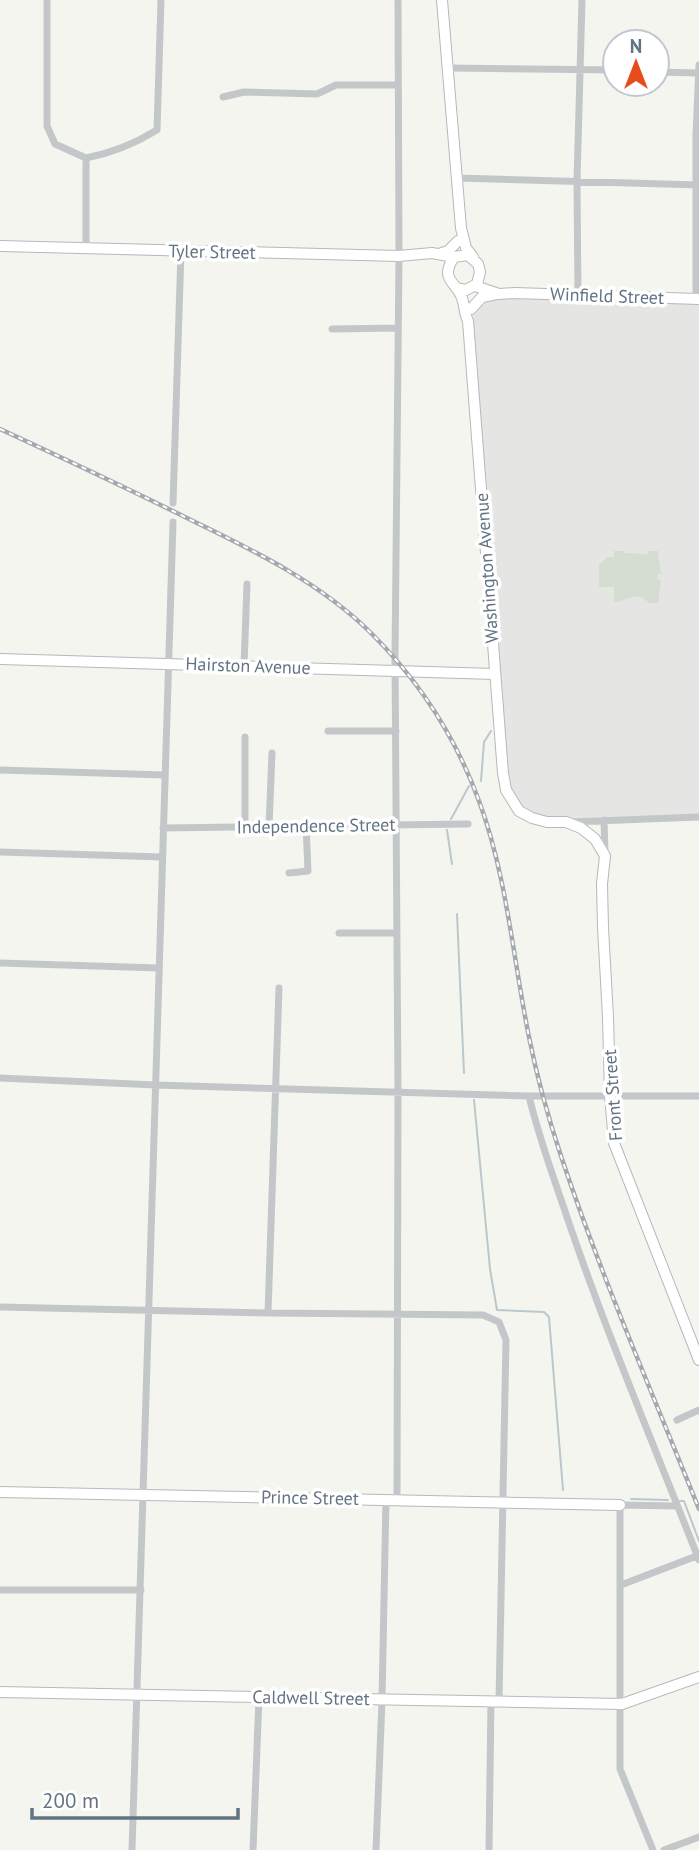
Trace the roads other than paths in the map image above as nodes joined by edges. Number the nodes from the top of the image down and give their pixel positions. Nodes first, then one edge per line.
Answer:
1 (47, 0) edge
2 (161, 0) edge
3 (398, 0) edge
4 (442, 0) edge
5 (582, 0) edge
6 (699, 65) edge
7 (448, 68) junction
8 (580, 69) junction
9 (601, 70) edge
10 (671, 72) edge
11 (699, 73) edge
12 (398, 85) junction
13 (223, 97) dead end
14 (86, 158) junction
15 (456, 178) junction
16 (578, 181) junction
17 (697, 185) edge
18 (461, 228) junction
19 (458, 241) junction
20 (0, 246) edge
21 (86, 249) junction
22 (181, 251) junction
23 (439, 254) junction
24 (399, 256) junction
25 (425, 256) junction
26 (455, 256) junction
27 (473, 257) junction
28 (480, 272) junction
29 (448, 274) junction
30 (474, 287) junction
31 (456, 288) junction
32 (515, 293) junction
33 (497, 294) junction
34 (578, 296) junction
35 (697, 299) edge
36 (469, 315) junction
37 (398, 328) junction
38 (332, 329) dead end
39 (173, 503) dead end
40 (173, 522) dead end
41 (247, 584) dead end
42 (0, 659) edge
43 (168, 663) junction
44 (244, 666) junction
45 (395, 671) junction
46 (495, 674) junction
47 (396, 731) junction
48 (328, 732) dead end
49 (245, 737) dead end
50 (272, 753) dead end
51 (0, 770) edge
52 (164, 775) junction
53 (699, 817) edge
54 (604, 820) junction
55 (566, 822) junction
56 (468, 824) dead end
57 (306, 826) junction
58 (396, 826) junction
59 (245, 827) junction
60 (270, 827) junction
61 (163, 828) junction
62 (0, 852) edge
63 (605, 856) junction
64 (162, 858) junction
65 (289, 873) dead end
66 (339, 933) dead end
67 (396, 933) junction
68 (0, 963) edge
69 (159, 968) junction
70 (279, 988) dead end
71 (0, 1078) edge
72 (156, 1085) junction
73 (275, 1089) junction
74 (398, 1092) junction
75 (610, 1095) junction
76 (529, 1096) junction
77 (699, 1096) edge
78 (0, 1307) edge
79 (149, 1310) junction
80 (268, 1313) junction
81 (397, 1315) junction
82 (699, 1360) edge
83 (699, 1410) edge
84 (677, 1420) dead end
85 (0, 1492) edge
86 (142, 1496) junction
87 (391, 1499) junction
88 (502, 1503) junction
89 (620, 1505) junction
90 (676, 1506) junction
91 (698, 1557) edge
92 (621, 1586) junction
93 (0, 1590) edge
94 (141, 1590) junction
95 (699, 1677) edge
96 (0, 1692) edge
97 (137, 1694) junction
98 (258, 1697) junction
99 (383, 1700) junction
100 (495, 1701) junction
101 (622, 1704) junction
102 (699, 1837) edge
103 (132, 1850) edge
104 (253, 1850) edge
105 (376, 1850) edge
106 (489, 1850) edge
107 (653, 1850) edge
108 (664, 1850) edge

1 - 14 street
2 - 14 street
3 - 12 street
4 - 7 street
5 - 8 street
6 - 11 street
7 - 8 street
7 - 15 street
8 - 9 street
8 - 16 street
10 - 11 street
11 - 17 street
12 - 13 street
12 - 24 street
14 - 21 street
15 - 16 street
15 - 18 street
16 - 17 street
16 - 34 street
17 - 35 street
18 - 19 street
18 - 27 street
19 - 23 street
19 - 26 street
20 - 21 street, Tyler Street
21 - 22 street, Tyler Street
22 - 24 street, Tyler Street
22 - 39 street
23 - 25 street, Tyler Street
23 - 26 street, Tyler Street
24 - 25 street, Tyler Street
24 - 37 street
25 - 29 street
26 - 27 street
26 - 29 street
27 - 28 street
28 - 30 street
28 - 32 street, Winfield Street
29 - 31 street
30 - 31 street
30 - 33 street, Winfield Street
30 - 36 street, Washington Avenue
31 - 36 street, Washington Avenue
32 - 33 street, Winfield Street
32 - 34 street, Winfield Street
33 - 36 street
34 - 35 street, Winfield Street
36 - 46 street, Washington Avenue
37 - 38 street
37 - 45 street
40 - 43 street
41 - 44 street
42 - 43 street, Hairston Avenue
43 - 44 street, Hairston Avenue
43 - 52 street
44 - 45 street, Hairston Avenue
45 - 46 street, Hairston Avenue
45 - 47 street
46 - 55 street, Washington Avenue
47 - 48 street
47 - 58 street
49 - 59 street
50 - 60 street
51 - 52 street
52 - 61 street
53 - 54 street
54 - 55 street
54 - 63 street, Front Street
55 - 63 street
56 - 58 street, Independence Street
57 - 58 street, Independence Street
57 - 60 street, Independence Street
57 - 65 street
58 - 67 street
59 - 60 street, Independence Street
59 - 61 street, Independence Street
61 - 64 street
62 - 64 street
63 - 75 street, Front Street
64 - 69 street
66 - 67 street
67 - 74 street
68 - 69 street
69 - 72 street
70 - 73 street
71 - 72 street
72 - 73 street
72 - 79 street
73 - 74 street
73 - 80 street
74 - 76 street
74 - 81 street
75 - 76 street
75 - 77 street
75 - 82 street, Front Street
76 - 90 street
78 - 79 street
79 - 80 street
79 - 86 street
80 - 81 street
81 - 87 street
81 - 88 street
83 - 84 street
85 - 86 street, Prince Street
86 - 87 street, Prince Street
86 - 94 street
87 - 88 street, Prince Street
87 - 99 street
88 - 89 street, Prince Street
88 - 100 street
89 - 90 street
89 - 92 street
90 - 91 street
91 - 92 street
92 - 101 street
93 - 94 street
94 - 97 street
95 - 101 street
96 - 97 street, Caldwell Street
97 - 98 street, Caldwell Street
97 - 103 street
98 - 99 street, Caldwell Street
98 - 104 street
99 - 100 street, Caldwell Street
99 - 105 street
100 - 101 street, Caldwell Street
100 - 106 street
101 - 107 street
102 - 108 street

